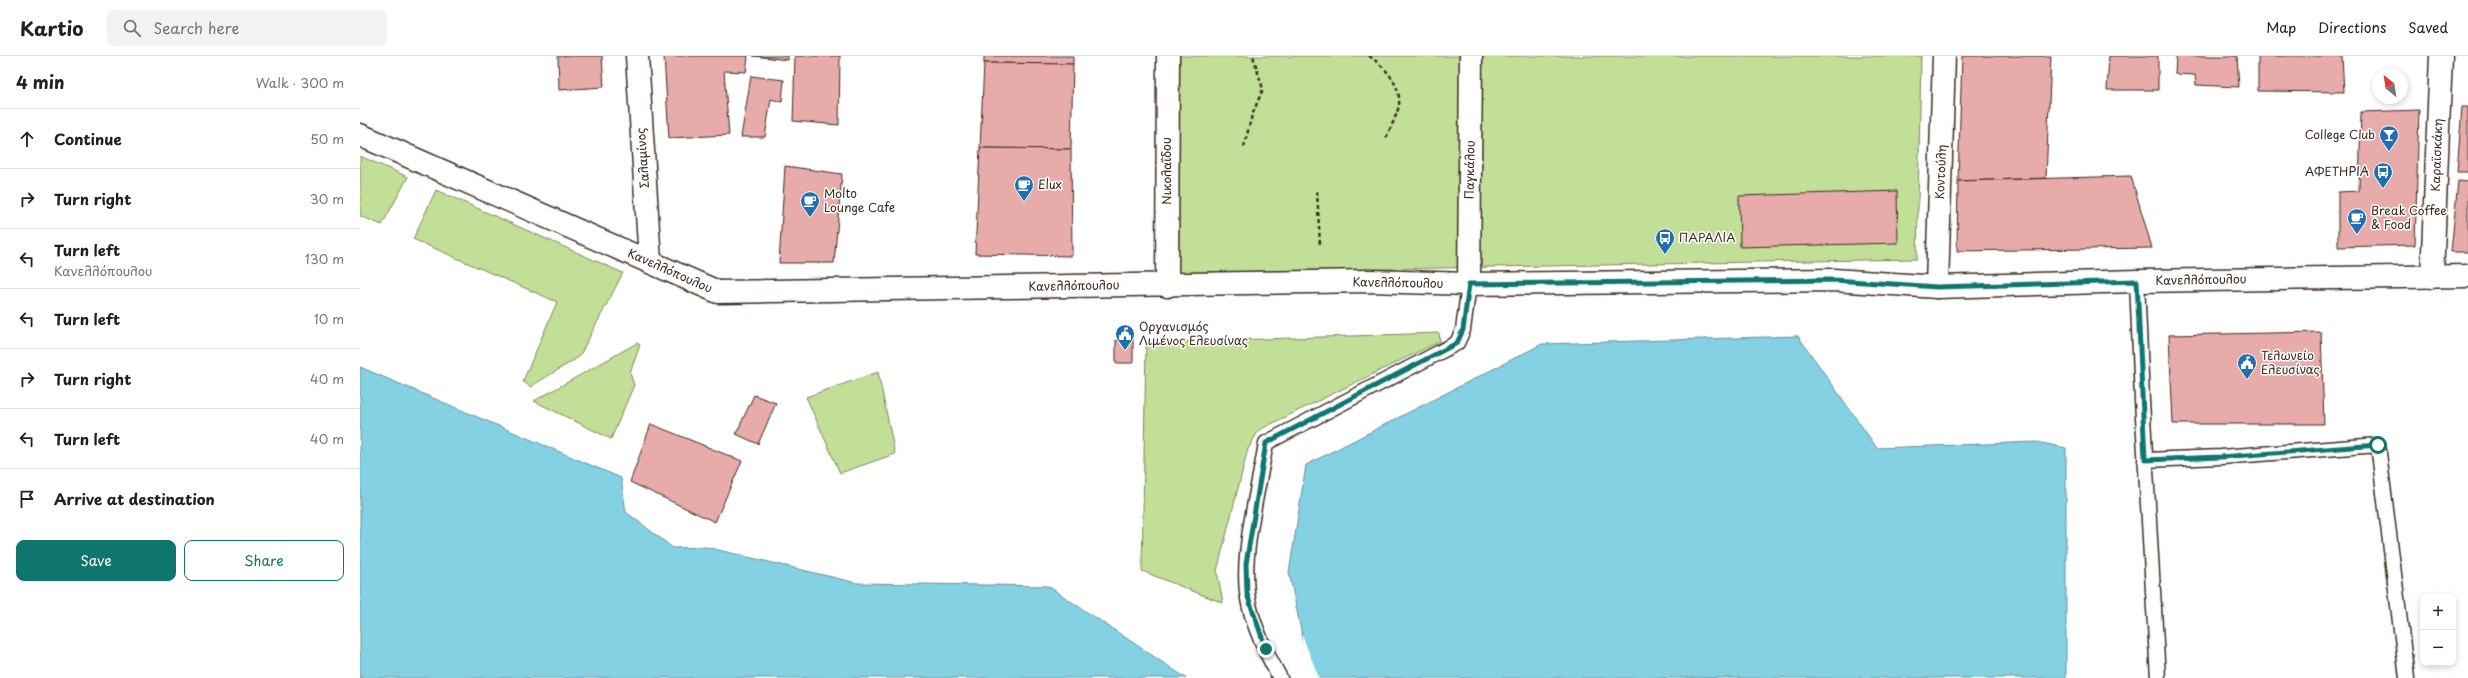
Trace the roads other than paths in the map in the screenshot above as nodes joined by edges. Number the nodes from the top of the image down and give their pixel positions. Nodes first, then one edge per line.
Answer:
1 (637, 56) edge
2 (1168, 56) edge
3 (1471, 56) edge
4 (1944, 56) edge
5 (2441, 56) edge
6 (360, 135) edge
7 (650, 261) junction
8 (2468, 276) edge
9 (2432, 277) junction
10 (2137, 281) junction
11 (1469, 284) junction
12 (1166, 286) junction
13 (1937, 287) junction
14 (2145, 460) junction
15 (1280, 678) edge
16 (2158, 678) edge
17 (2407, 678) edge

1 - 7 main road, Σαλαμίνος
2 - 12 main road, Νικολαΐδου
3 - 11 main road, Παγκάλου
4 - 13 main road, Κοντούλη
5 - 9 main road, Καραϊσκάκη
6 - 7 main road, Κανελλόπουλου
7 - 12 main road, Κανελλόπουλου
8 - 9 main road, Κανελλόπουλου
9 - 10 main road, Κανελλόπουλου
10 - 13 main road, Κανελλόπουλου
10 - 14 lane
11 - 12 main road, Κανελλόπουλου
11 - 13 main road, Κανελλόπουλου
11 - 15 lane
14 - 16 lane
14 - 17 lane

